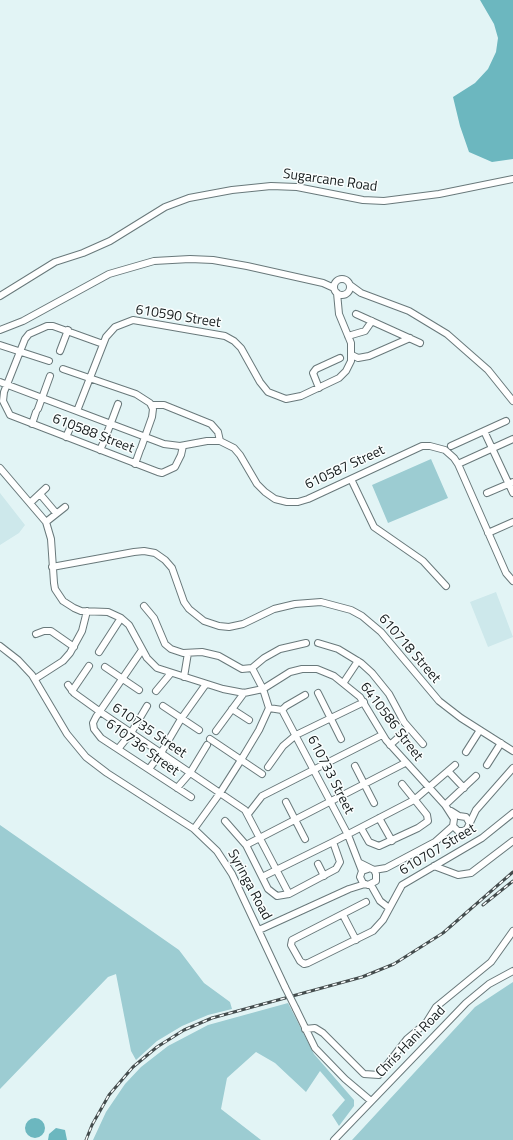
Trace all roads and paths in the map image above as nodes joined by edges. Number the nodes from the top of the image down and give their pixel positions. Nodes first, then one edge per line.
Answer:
1 (513, 179) edge
2 (337, 281) junction
3 (323, 283) junction
4 (350, 285) junction
5 (335, 290) junction
6 (361, 292) junction
7 (346, 294) junction
8 (0, 296) edge
9 (338, 307) junction
10 (356, 314) dead end
11 (372, 321) junction
12 (0, 330) edge
13 (68, 330) junction
14 (348, 336) junction
15 (410, 338) junction
16 (420, 343) dead end
17 (0, 344) edge
18 (103, 344) junction
19 (20, 351) junction
20 (60, 352) dead end
21 (352, 356) junction
22 (340, 358) dead end
23 (49, 361) dead end
24 (63, 369) dead end
25 (50, 376) dead end
26 (90, 378) junction
27 (0, 382) edge
28 (7, 385) junction
29 (319, 388) junction
30 (42, 398) junction
31 (513, 401) edge
32 (118, 404) dead end
33 (152, 405) junction
34 (77, 411) junction
35 (506, 421) dead end
36 (32, 424) junction
37 (111, 424) junction
38 (71, 426) dead end
39 (484, 431) junction
40 (66, 437) junction
41 (145, 437) junction
42 (513, 439) edge
43 (220, 441) junction
44 (182, 446) junction
45 (451, 446) dead end
46 (492, 448) junction
47 (100, 450) junction
48 (135, 464) junction
49 (458, 464) junction
50 (0, 468) edge
51 (351, 479) junction
52 (511, 483) edge
53 (46, 488) dead end
54 (488, 493) dead end
55 (513, 493) edge
56 (40, 494) junction
57 (30, 503) junction
58 (65, 507) dead end
59 (56, 513) junction
60 (46, 522) junction
61 (513, 522) edge
62 (488, 533) junction
63 (52, 567) junction
64 (513, 581) edge
65 (446, 586) dead end
66 (144, 606) dead end
67 (86, 611) junction
68 (121, 618) junction
69 (36, 634) dead end
70 (306, 643) dead end
71 (318, 643) dead end
72 (0, 646) edge
73 (74, 647) junction
74 (142, 650) junction
75 (99, 652) dead end
76 (188, 653) junction
77 (358, 661) junction
78 (89, 666) dead end
79 (105, 667) dead end
80 (252, 668) junction
81 (171, 673) junction
82 (184, 677) junction
83 (35, 679) junction
84 (122, 679) junction
85 (344, 682) junction
86 (206, 684) junction
87 (263, 689) junction
88 (139, 690) dead end
89 (156, 691) dead end
90 (244, 693) junction
91 (318, 693) dead end
92 (305, 695) dead end
93 (364, 702) junction
94 (147, 706) dead end
95 (163, 706) dead end
96 (269, 708) junction
97 (232, 709) junction
98 (282, 710) junction
99 (100, 711) junction
100 (181, 718) junction
101 (331, 718) junction
102 (249, 720) dead end
103 (409, 728) junction
104 (199, 730) dead end
105 (480, 730) junction
106 (216, 731) dead end
107 (131, 733) junction
108 (296, 735) junction
109 (382, 735) junction
110 (210, 739) dead end
111 (341, 739) dead end
112 (501, 743) junction
113 (423, 744) dead end
114 (207, 745) dead end
115 (390, 745) junction
116 (118, 748) junction
117 (513, 751) edge
118 (466, 752) dead end
119 (161, 753) junction
120 (241, 760) junction
121 (405, 763) junction
122 (455, 765) dead end
123 (487, 765) dead end
124 (355, 766) dead end
125 (268, 767) dead end
126 (513, 768) edge
127 (149, 769) junction
128 (313, 769) junction
129 (448, 771) junction
130 (190, 773) junction
131 (262, 774) dead end
132 (476, 776) dead end
133 (402, 784) dead end
134 (364, 785) junction
135 (177, 788) junction
136 (430, 788) junction
137 (464, 788) junction
138 (220, 793) junction
139 (191, 797) dead end
140 (414, 800) junction
141 (330, 801) junction
142 (286, 802) dead end
143 (374, 803) dead end
144 (445, 805) junction
145 (476, 810) junction
146 (513, 813) edge
147 (248, 814) junction
148 (379, 818) junction
149 (295, 819) junction
150 (457, 819) junction
151 (225, 821) dead end
152 (469, 822) junction
153 (361, 828) junction
154 (194, 829) junction
155 (458, 831) junction
156 (348, 835) junction
157 (444, 835) junction
158 (260, 837) junction
159 (305, 839) dead end
160 (392, 841) junction
161 (513, 841) edge
162 (333, 842) junction
163 (246, 845) junction
164 (318, 864) dead end
165 (434, 866) junction
166 (386, 868) junction
167 (277, 870) junction
168 (366, 872) junction
169 (262, 876) junction
170 (324, 876) junction
171 (372, 882) junction
172 (349, 889) junction
173 (289, 894) junction
174 (366, 902) dead end
175 (388, 908) junction
176 (343, 915) junction
177 (259, 930) junction
178 (513, 931) edge
179 (356, 940) junction
180 (513, 971) edge
181 (305, 1029) junction
182 (371, 1101) junction
183 (334, 1140) edge

1 - 8 street, Sugarcane Road
2 - 3 street
2 - 4 street
2 - 5 street
3 - 5 street
3 - 12 street
4 - 6 street
4 - 7 street
5 - 7 street
5 - 9 street
6 - 7 street
6 - 31 street
7 - 9 street
9 - 14 street
10 - 11 street
11 - 14 street
11 - 15 street
13 - 18 street, 610588 Street
13 - 19 street, 610588 Street
13 - 20 street
14 - 21 street
15 - 16 street
15 - 21 street
17 - 19 street
18 - 26 street, 610590 Street
18 - 29 street, 610590 Street
19 - 23 street
19 - 28 street, 610588 Street
21 - 29 street, 610590 Street
22 - 29 street
24 - 26 street
25 - 30 street
26 - 33 street
26 - 34 street, 610590 Street
27 - 28 street
28 - 30 street
28 - 36 street, 610588 Street
30 - 34 street
30 - 36 street
32 - 37 street
33 - 41 street
33 - 43 street
34 - 37 street
35 - 39 street
36 - 40 street, 610588 Street
37 - 41 street
37 - 47 street
38 - 40 street
39 - 45 street
39 - 46 street
40 - 47 street, 610588 Street
41 - 44 street
41 - 48 street
42 - 46 street
43 - 44 street
43 - 51 street, 610587 Street
44 - 48 street, 610588 Street
46 - 49 street
46 - 52 street
47 - 48 street, 610588 Street
49 - 51 street, 610587 Street
49 - 62 street, 610587 Street
50 - 57 street
51 - 65 street
52 - 54 street
52 - 55 street
53 - 56 street
56 - 57 street
56 - 59 street
57 - 60 street
58 - 59 street
59 - 60 street
60 - 63 street
61 - 62 street
62 - 64 street, 610587 Street
63 - 67 street
63 - 105 street, 610718 Street
66 - 76 street
67 - 68 street
67 - 73 street
68 - 74 street, 6410586 Street
68 - 75 street
69 - 73 street
70 - 80 street
71 - 77 street
72 - 83 street, Syringa Road
73 - 83 street
74 - 81 street, 6410586 Street
74 - 84 street
76 - 80 street
76 - 82 street
77 - 85 street
77 - 103 street
78 - 99 street, 610735 Street
79 - 84 street
80 - 87 street
81 - 82 street, 6410586 Street
81 - 89 street
82 - 86 street, 6410586 Street
83 - 154 street, Syringa Road
84 - 88 street
84 - 99 street
85 - 87 street, 6410586 Street
85 - 93 street, 6410586 Street
86 - 90 street, 6410586 Street
86 - 100 street
87 - 90 street, 6410586 Street
87 - 96 street
90 - 97 street
91 - 101 street
92 - 98 street
93 - 101 street
93 - 109 street, 6410586 Street
94 - 107 street
95 - 100 street
96 - 98 street
96 - 120 street
97 - 102 street
97 - 106 street
98 - 108 street, 610733 Street
99 - 107 street, 610735 Street
99 - 116 street, 610736 Street
100 - 104 street
100 - 119 street
101 - 108 street
101 - 111 street
103 - 113 street
103 - 115 street
105 - 112 street, 610718 Street
105 - 118 street
107 - 116 street
107 - 119 street, 610735 Street
108 - 125 street
108 - 128 street, 610733 Street
109 - 115 street, 6410586 Street
109 - 128 street
110 - 120 street
112 - 117 street, 610718 Street
112 - 123 street
114 - 130 street
115 - 121 street, 6410586 Street
116 - 127 street, 610736 Street
119 - 127 street
119 - 130 street, 610735 Street
120 - 131 street
120 - 138 street
121 - 134 street
121 - 136 street, 6410586 Street
122 - 129 street
124 - 134 street
126 - 145 street
127 - 135 street, 610736 Street
128 - 141 street, 610733 Street
128 - 147 street
129 - 136 street
129 - 137 street
130 - 135 street
130 - 138 street, 610735 Street
132 - 137 street
133 - 140 street
134 - 141 street
134 - 143 street
135 - 139 street, 610736 Street
136 - 140 street
136 - 144 street, 6410586 Street
137 - 144 street
138 - 147 street, 610735 Street
138 - 154 street
140 - 148 street
140 - 160 street
141 - 149 street
141 - 156 street, 610733 Street
142 - 149 street
144 - 150 street, 6410586 Street
145 - 150 street
145 - 152 street
146 - 165 street, 610707 Street
147 - 158 street
148 - 153 street
148 - 160 street
149 - 158 street
149 - 159 street
150 - 152 street
150 - 155 street
150 - 157 street
151 - 163 street
152 - 155 street
153 - 156 street
153 - 160 street
154 - 177 street, Syringa Road
155 - 157 street
156 - 162 street
156 - 168 street, 610733 Street
157 - 166 street
158 - 163 street
158 - 167 street
161 - 165 street
162 - 167 street
162 - 170 street
163 - 169 street
164 - 170 street
165 - 175 street, 610707 Street
166 - 168 street
166 - 171 street
167 - 169 street
167 - 173 street
168 - 171 street
168 - 171 street
168 - 172 street
169 - 173 street
170 - 173 street
171 - 172 street
171 - 175 street
172 - 177 street
174 - 176 street
175 - 179 street, 610707 Street
176 - 179 street
176 - 179 street, 610707 Street
177 - 181 street, Syringa Road, bridge
178 - 181 street
180 - 182 street, Chris Hani Road
181 - 182 street, Syringa Road
182 - 183 street, Chris Hani Road

